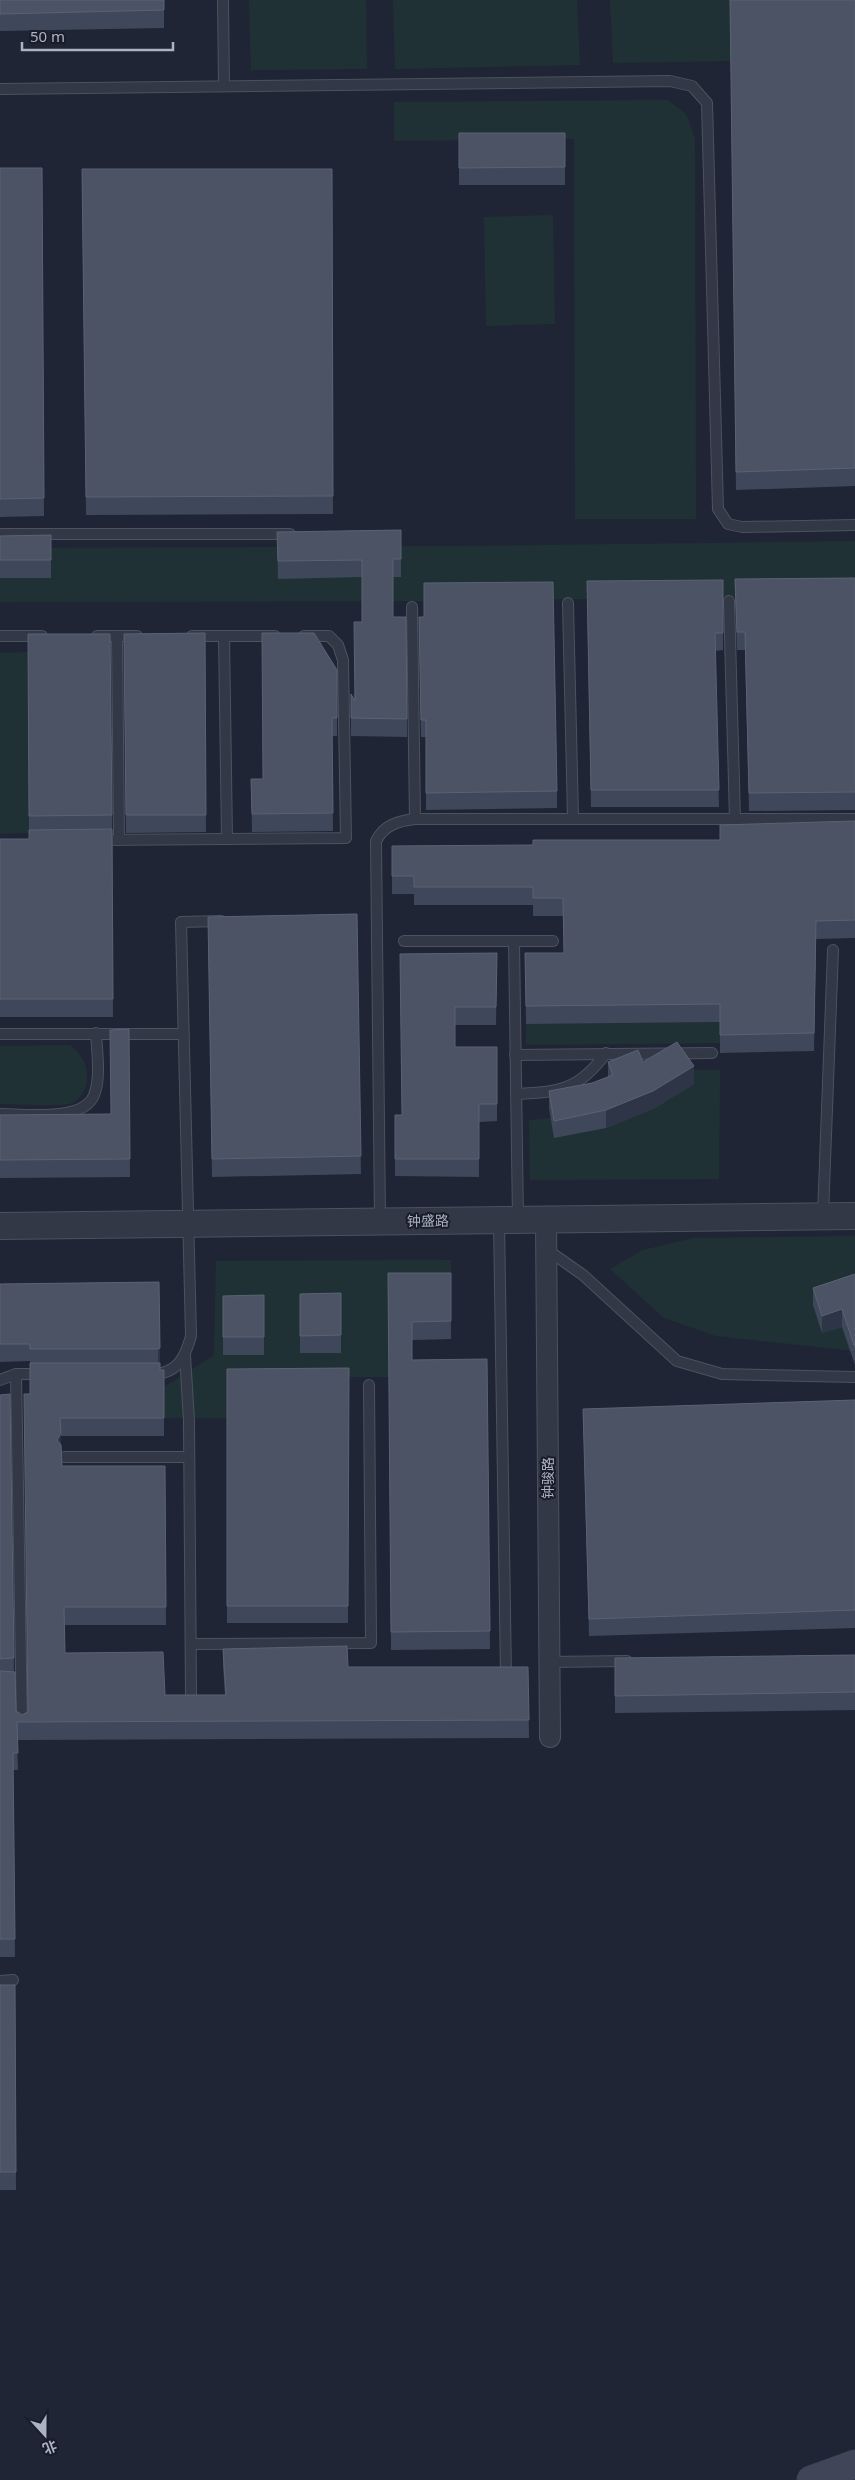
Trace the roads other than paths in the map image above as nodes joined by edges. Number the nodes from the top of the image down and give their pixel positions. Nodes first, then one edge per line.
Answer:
1 (223, 0) edge
2 (224, 86) junction
3 (0, 89) edge
4 (855, 525) edge
5 (0, 534) edge
6 (296, 534) edge
7 (729, 601) dead end
8 (568, 603) dead end
9 (412, 607) dead end
10 (0, 636) edge
11 (49, 636) edge
12 (88, 636) edge
13 (117, 636) junction
14 (146, 636) edge
15 (185, 636) edge
16 (224, 636) junction
17 (415, 818) junction
18 (573, 818) junction
19 (855, 818) edge
20 (735, 819) junction
21 (227, 839) junction
22 (89, 840) edge
23 (119, 840) junction
24 (231, 921) edge
25 (404, 941) dead end
26 (514, 942) junction
27 (553, 942) dead end
28 (833, 950) dead end
29 (96, 1033) junction
30 (0, 1034) edge
31 (183, 1034) junction
32 (712, 1053) dead end
33 (606, 1054) junction
34 (515, 1055) junction
35 (516, 1094) junction
36 (0, 1114) edge
37 (823, 1216) junction
38 (855, 1216) edge
39 (508, 1220) junction
40 (546, 1220) junction
41 (380, 1222) junction
42 (187, 1224) junction
43 (0, 1226) edge
44 (546, 1249) junction
45 (185, 1355) junction
46 (16, 1374) junction
47 (54, 1374) edge
48 (140, 1374) edge
49 (855, 1377) edge
50 (0, 1380) edge
51 (369, 1385) dead end
52 (64, 1457) edge
53 (189, 1457) junction
54 (192, 1644) junction
55 (638, 1661) edge
56 (549, 1662) junction
57 (506, 1676) edge
58 (7, 1683) edge
59 (21, 1683) junction
60 (191, 1696) edge
61 (22, 1726) edge
62 (550, 1736) dead end
63 (0, 1980) edge
64 (13, 1980) dead end
65 (855, 2464) edge
66 (811, 2480) edge

1 - 2 lane
2 - 3 lane
2 - 4 lane
5 - 6 lane
7 - 20 lane
8 - 18 lane
9 - 17 lane
10 - 11 lane
12 - 13 lane
13 - 14 lane
13 - 23 lane
15 - 16 lane
16 - 21 lane
16 - 21 lane
17 - 18 lane
17 - 41 lane
18 - 20 lane
19 - 20 lane
21 - 23 lane
22 - 23 lane
24 - 31 lane
25 - 26 lane
26 - 27 lane
26 - 34 lane
28 - 37 lane
29 - 30 lane
29 - 31 lane
29 - 36 lane
31 - 42 lane
32 - 33 lane
33 - 34 lane
33 - 35 lane
34 - 35 lane
35 - 39 lane
37 - 38 street, 钟盛路
37 - 40 street, 钟盛路
39 - 40 street, 钟盛路
39 - 41 street, 钟盛路
39 - 57 lane
40 - 44 street, 钟骏路
41 - 42 street, 钟盛路
42 - 43 street, 钟盛路
42 - 45 lane
44 - 49 lane
44 - 56 street, 钟骏路
45 - 48 lane
45 - 53 lane
46 - 47 lane
46 - 50 lane
46 - 59 lane
51 - 54 lane
52 - 53 lane
53 - 54 lane
54 - 60 lane
55 - 56 lane
56 - 62 street, 钟骏路
58 - 59 lane
59 - 61 lane
63 - 64 lane
65 - 66 main road

